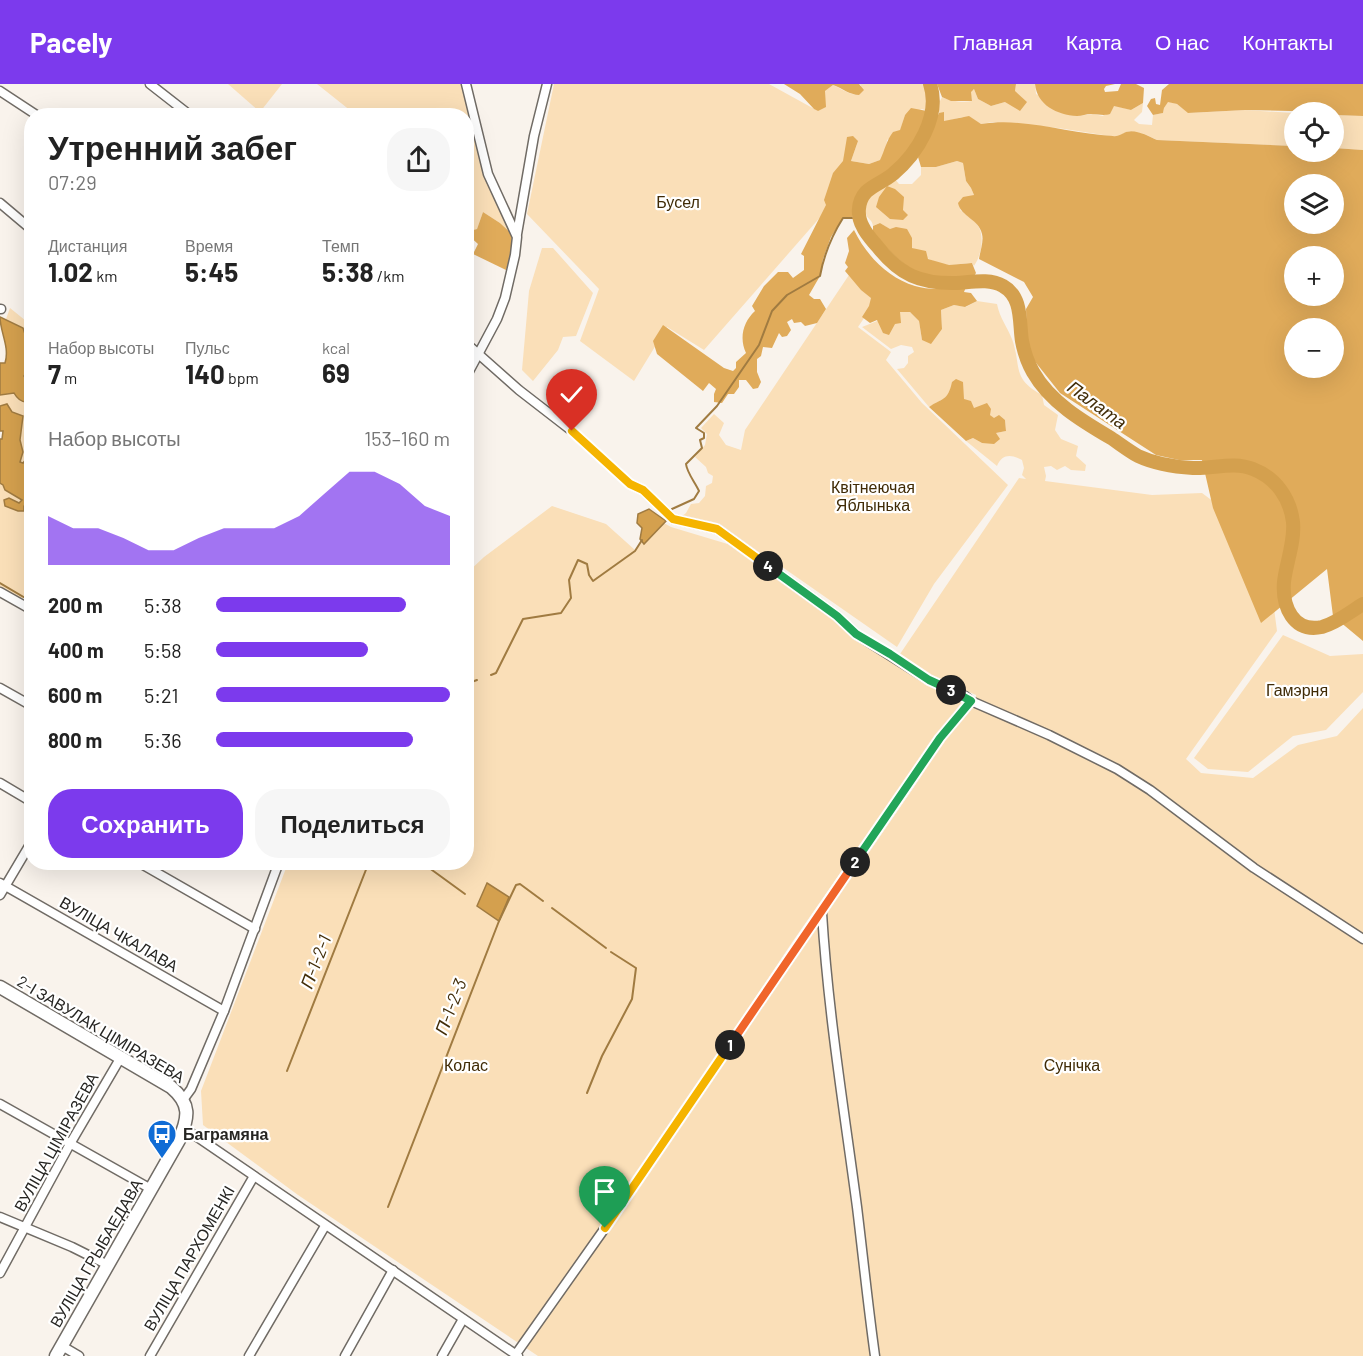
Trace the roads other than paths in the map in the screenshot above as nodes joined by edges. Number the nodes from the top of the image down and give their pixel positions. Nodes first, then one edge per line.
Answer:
1 (150, 84) edge
2 (466, 84) edge
3 (548, 84) edge
4 (0, 91) edge
5 (26, 108) edge
6 (181, 108) edge
7 (472, 108) edge
8 (474, 117) edge
9 (0, 203) edge
10 (24, 223) edge
11 (517, 237) junction
12 (474, 350) edge
13 (478, 354) junction
14 (474, 362) edge
15 (0, 592) edge
16 (24, 606) edge
17 (0, 688) edge
18 (971, 701) junction
19 (24, 702) edge
20 (0, 783) edge
21 (24, 797) edge
22 (24, 853) edge
23 (152, 870) edge
24 (276, 870) edge
25 (3, 885) edge
26 (0, 895) edge
27 (822, 913) junction
28 (255, 929) junction
29 (1363, 939) edge
30 (0, 987) edge
31 (224, 1011) junction
32 (121, 1057) junction
33 (183, 1100) junction
34 (0, 1104) edge
35 (184, 1128) junction
36 (70, 1144) junction
37 (254, 1176) junction
38 (151, 1189) junction
39 (0, 1217) edge
40 (325, 1226) junction
41 (25, 1227) junction
42 (108, 1265) junction
43 (393, 1270) junction
44 (0, 1273) edge
45 (464, 1318) junction
46 (59, 1351) edge
47 (517, 1355) edge
48 (79, 1356) edge
49 (150, 1356) edge
50 (249, 1356) edge
51 (345, 1356) edge
52 (442, 1356) edge
53 (875, 1356) edge

1 - 6 street
2 - 7 street
3 - 11 street
4 - 5 street
8 - 11 street
9 - 10 street
11 - 13 street
12 - 13 street
13 - 14 street
13 - 18 street
15 - 16 street
17 - 19 street
18 - 27 street
18 - 29 street
20 - 21 street
22 - 25 street
23 - 28 street
24 - 28 street
25 - 26 street
25 - 31 street, ВУЛІЦА ЧКАЛАВА
27 - 47 street
27 - 53 street
28 - 31 street
30 - 32 street, 2-І ЗАВУЛАК ЦІМІРАЗЕВА
31 - 33 street
32 - 33 street, 2-І ЗАВУЛАК ЦІМІРАЗЕВА
32 - 36 street, ВУЛІЦА ЦІМІРАЗЕВА
33 - 35 street
34 - 36 street
35 - 37 street
35 - 38 street, ВУЛІЦА ГРЫБАЕДАВА
36 - 38 street
36 - 41 street, ВУЛІЦА ЦІМІРАЗЕВА
37 - 40 street
37 - 49 street, ВУЛІЦА ПАРХОМЕНКІ
38 - 42 street, ВУЛІЦА ГРЫБАЕДАВА
39 - 41 street
40 - 43 street
40 - 50 street
41 - 42 street
41 - 44 street, ВУЛІЦА ЦІМІРАЗЕВА
42 - 46 street, ВУЛІЦА ГРЫБАЕДАВА
43 - 45 street
43 - 51 street
45 - 47 street
45 - 52 street
46 - 48 street

